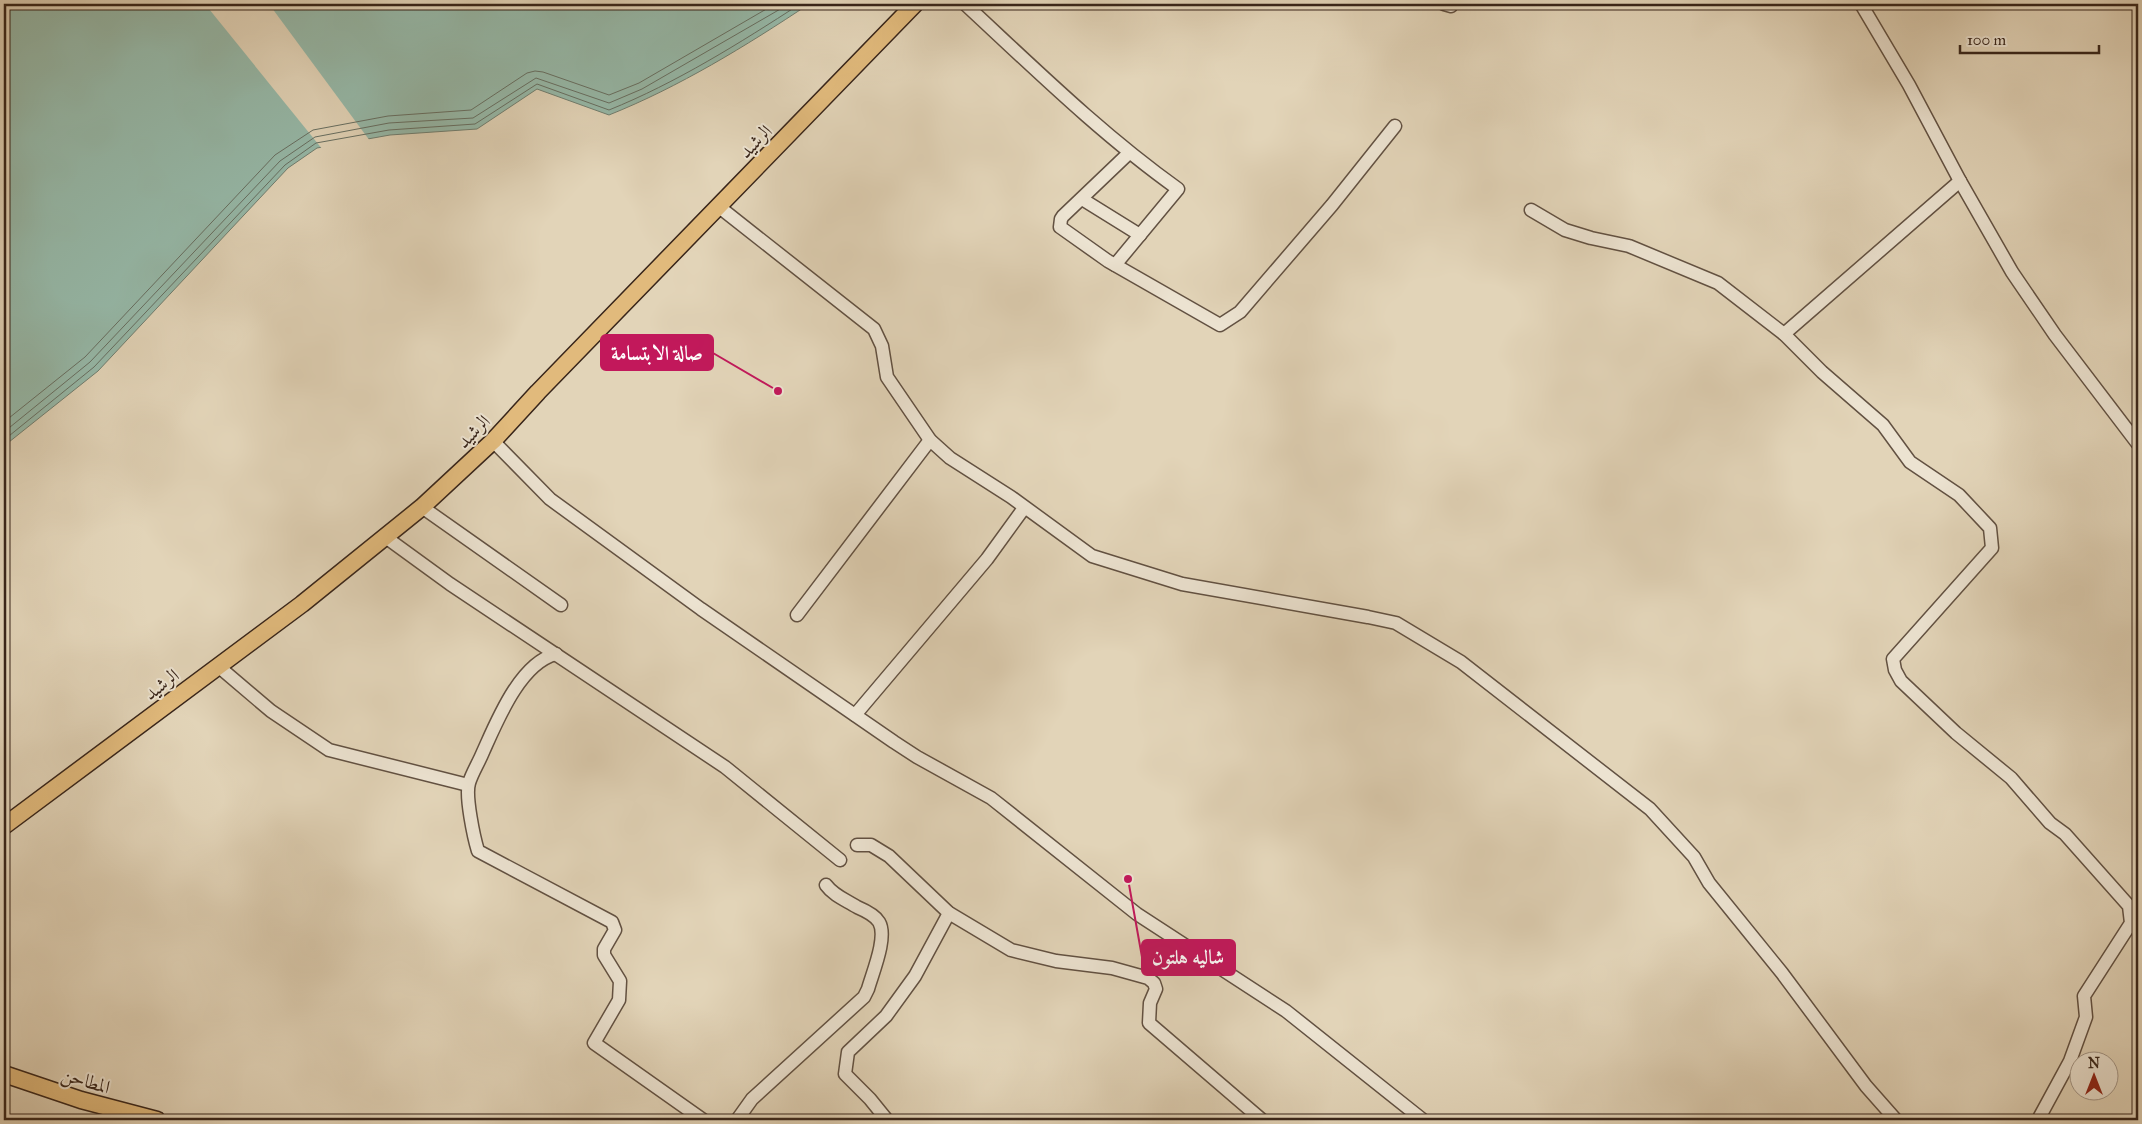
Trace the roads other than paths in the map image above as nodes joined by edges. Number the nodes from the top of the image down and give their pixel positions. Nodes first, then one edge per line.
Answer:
1 (915, 4) edge
2 (965, 4) edge
3 (1861, 4) edge
4 (1395, 126) dead end
5 (1129, 153) junction
6 (1960, 181) junction
7 (1082, 198) junction
8 (718, 206) junction
9 (1531, 210) dead end
10 (1140, 236) junction
11 (1116, 265) junction
12 (1784, 334) junction
13 (930, 440) junction
14 (493, 441) junction
15 (2138, 444) edge
16 (422, 507) junction
17 (1024, 508) junction
18 (384, 536) junction
19 (561, 605) dead end
20 (797, 615) dead end
21 (556, 654) junction
22 (218, 666) junction
23 (855, 715) junction
24 (468, 785) junction
25 (4, 826) edge
26 (857, 845) dead end
27 (840, 860) dead end
28 (826, 885) dead end
29 (950, 913) junction
30 (4, 1074) edge
31 (157, 1120) edge
32 (703, 1120) edge
33 (737, 1120) edge
34 (886, 1120) edge
35 (1262, 1120) edge
36 (1423, 1120) edge
37 (1896, 1120) edge
38 (2038, 1120) edge

1 - 8 main road, الرشيد
2 - 5 street
3 - 6 street
4 - 11 street
5 - 7 street
5 - 10 street
6 - 12 street
6 - 15 street
7 - 10 street
7 - 11 street
8 - 13 street
8 - 14 main road, الرشيد
9 - 12 street
10 - 11 street
12 - 38 street
13 - 17 street
13 - 20 street
14 - 16 main road, الرشيد
14 - 23 street
16 - 18 main road, الرشيد
16 - 19 street
17 - 23 street
17 - 37 street
18 - 21 street
18 - 22 main road, الرشيد
21 - 24 street
21 - 27 street
22 - 24 street
22 - 25 main road, الرشيد
23 - 36 street
24 - 32 street
26 - 29 street
28 - 33 street
29 - 34 street
29 - 35 street
30 - 31 main road, المطاحن

